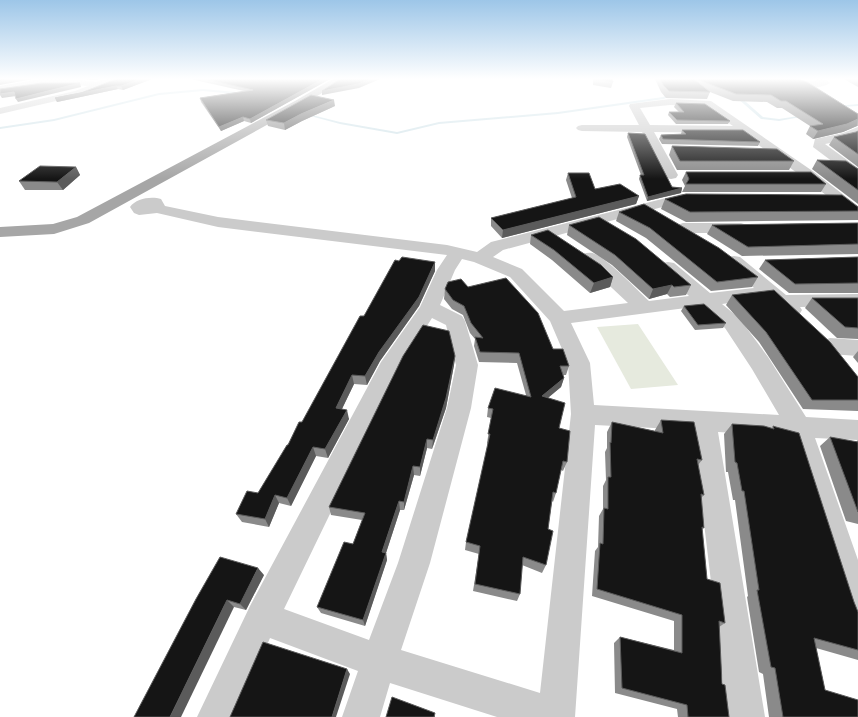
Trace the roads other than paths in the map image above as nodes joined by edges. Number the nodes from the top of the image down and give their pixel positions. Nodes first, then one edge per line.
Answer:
1 (281, 112) edge
2 (637, 112) edge
3 (721, 112) edge
4 (582, 128) dead end
5 (646, 129) junction
6 (747, 130) junction
7 (858, 130) edge
8 (847, 136) junction
9 (858, 143) edge
10 (657, 149) junction
11 (673, 150) edge
12 (753, 152) edge
13 (777, 152) junction
14 (671, 174) junction
15 (858, 174) edge
16 (686, 175) edge
17 (786, 175) edge
18 (809, 175) junction
19 (682, 198) junction
20 (705, 198) edge
21 (817, 199) edge
22 (840, 199) junction
23 (123, 200) junction
24 (643, 207) junction
25 (599, 220) junction
26 (855, 222) edge
27 (683, 228) junction
28 (755, 228) edge
29 (0, 232) edge
30 (550, 233) junction
31 (626, 236) edge
32 (652, 254) edge
33 (469, 255) junction
34 (738, 263) junction
35 (760, 263) dead end
36 (777, 296) junction
37 (708, 300) junction
38 (858, 300) edge
39 (428, 308) junction
40 (645, 308) junction
41 (559, 318) junction
42 (804, 321) edge
43 (858, 348) edge
44 (844, 364) edge
45 (583, 414) junction
46 (704, 421) junction
47 (800, 427) junction
48 (858, 430) edge
49 (858, 608) edge
50 (262, 618) junction
51 (379, 661) junction
52 (216, 717) edge
53 (361, 717) edge
54 (556, 717) edge
55 (746, 717) edge

1 - 23 main road
2 - 5 street
3 - 6 street
4 - 5 street
5 - 6 street
5 - 10 street
6 - 13 street
7 - 8 street
8 - 9 street
8 - 15 street
10 - 11 street
10 - 14 street
12 - 13 street
13 - 18 street
14 - 16 street
14 - 19 street
17 - 18 street
18 - 22 street
19 - 20 street
19 - 24 street
21 - 22 street
22 - 26 street
23 - 29 main road
23 - 33 street
24 - 25 street
24 - 27 street
25 - 30 street
25 - 31 street
27 - 28 street
27 - 34 street
30 - 33 street
30 - 40 street
32 - 37 street
33 - 39 street
33 - 41 street
34 - 35 street
34 - 36 street
36 - 37 street
36 - 38 street
36 - 42 street
37 - 40 street
37 - 47 street
39 - 50 street
39 - 51 street
40 - 41 street
41 - 45 street
43 - 44 street
45 - 46 street
45 - 54 street
46 - 47 street
46 - 55 street
47 - 48 street
47 - 49 street
50 - 51 street
50 - 52 street
51 - 53 street
51 - 54 street

